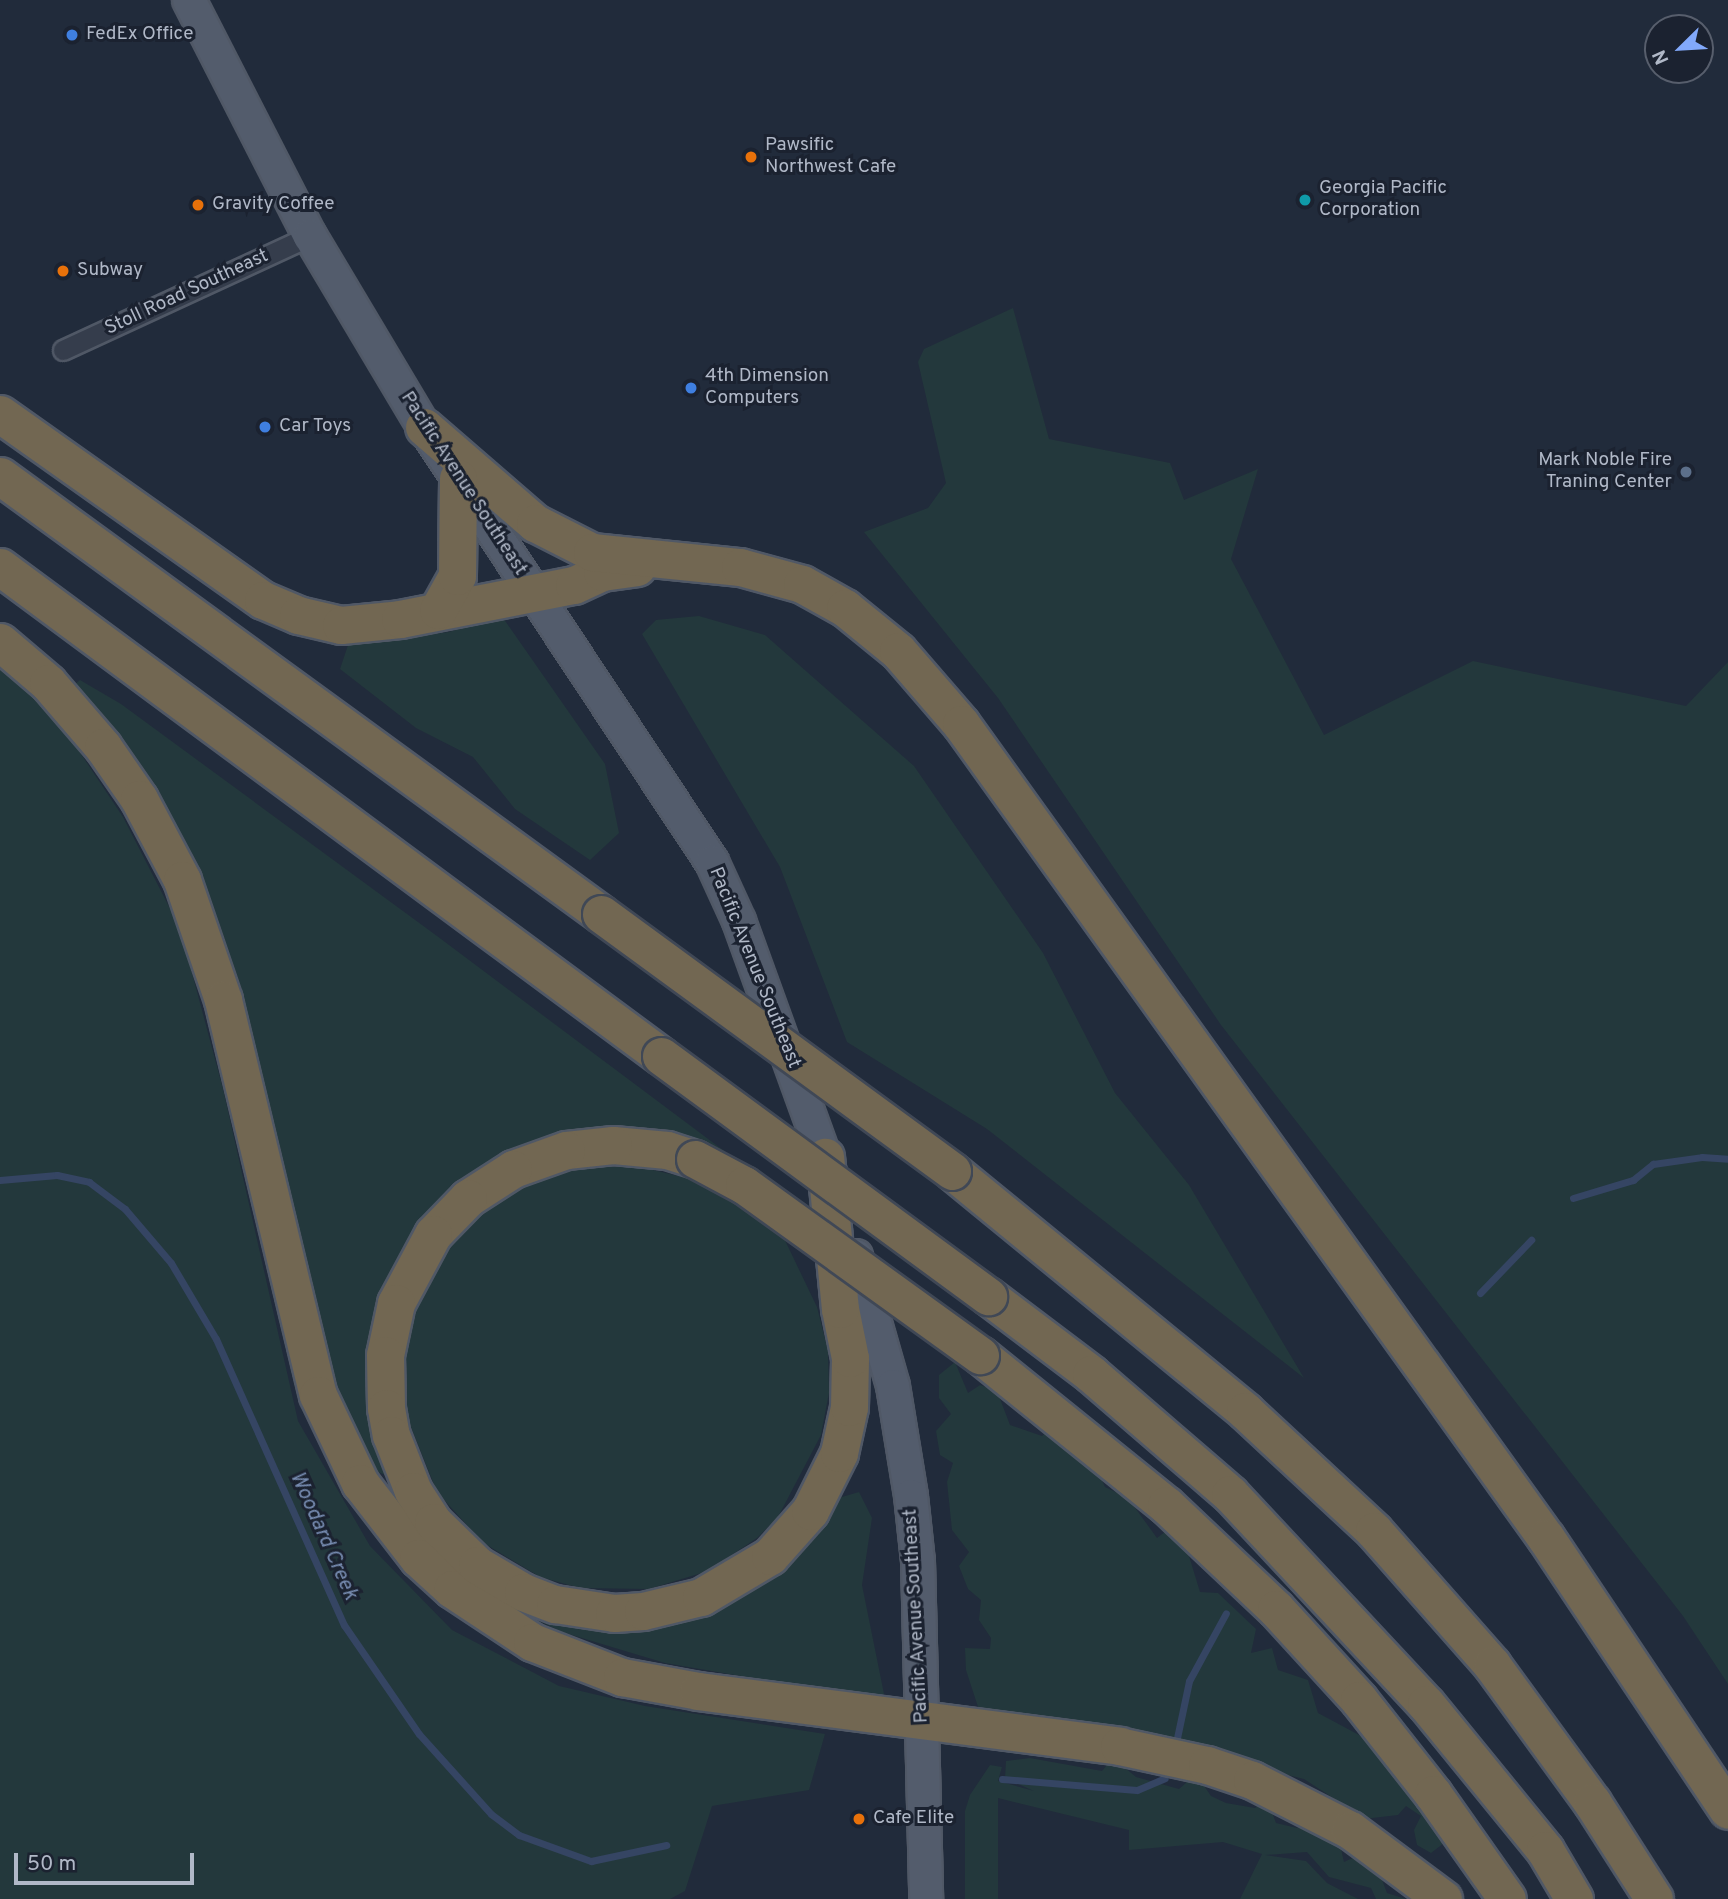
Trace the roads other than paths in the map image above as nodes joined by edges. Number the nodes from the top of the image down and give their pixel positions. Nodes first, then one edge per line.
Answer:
1 (189, 0) edge
2 (310, 236) junction
3 (64, 351) dead end
4 (0, 414) edge
5 (424, 427) junction
6 (0, 476) edge
7 (458, 478) junction
8 (669, 561) junction
9 (0, 567) edge
10 (534, 591) junction
11 (438, 610) junction
12 (0, 642) edge
13 (825, 1157) junction
14 (922, 1717) junction
15 (1728, 1810) edge
16 (926, 1899) edge
17 (1443, 1899) edge
18 (1507, 1899) edge
19 (1574, 1899) edge
20 (1654, 1899) edge

1 - 2 main road, Pacific Avenue Southeast
2 - 3 street, Stoll Road Southeast
2 - 5 main road, Pacific Avenue Southeast
4 - 11 highway
5 - 7 main road, Pacific Avenue Southeast
5 - 8 highway
6 - 20 highway, bridge
7 - 10 main road, Pacific Avenue Southeast
7 - 11 highway
8 - 10 highway
8 - 15 highway
9 - 19 highway, bridge
10 - 11 highway
10 - 13 main road, Pacific Avenue Southeast
12 - 14 highway
13 - 14 main road, Pacific Avenue Southeast
13 - 18 highway, bridge
14 - 16 main road, Pacific Avenue Southeast
14 - 17 highway

